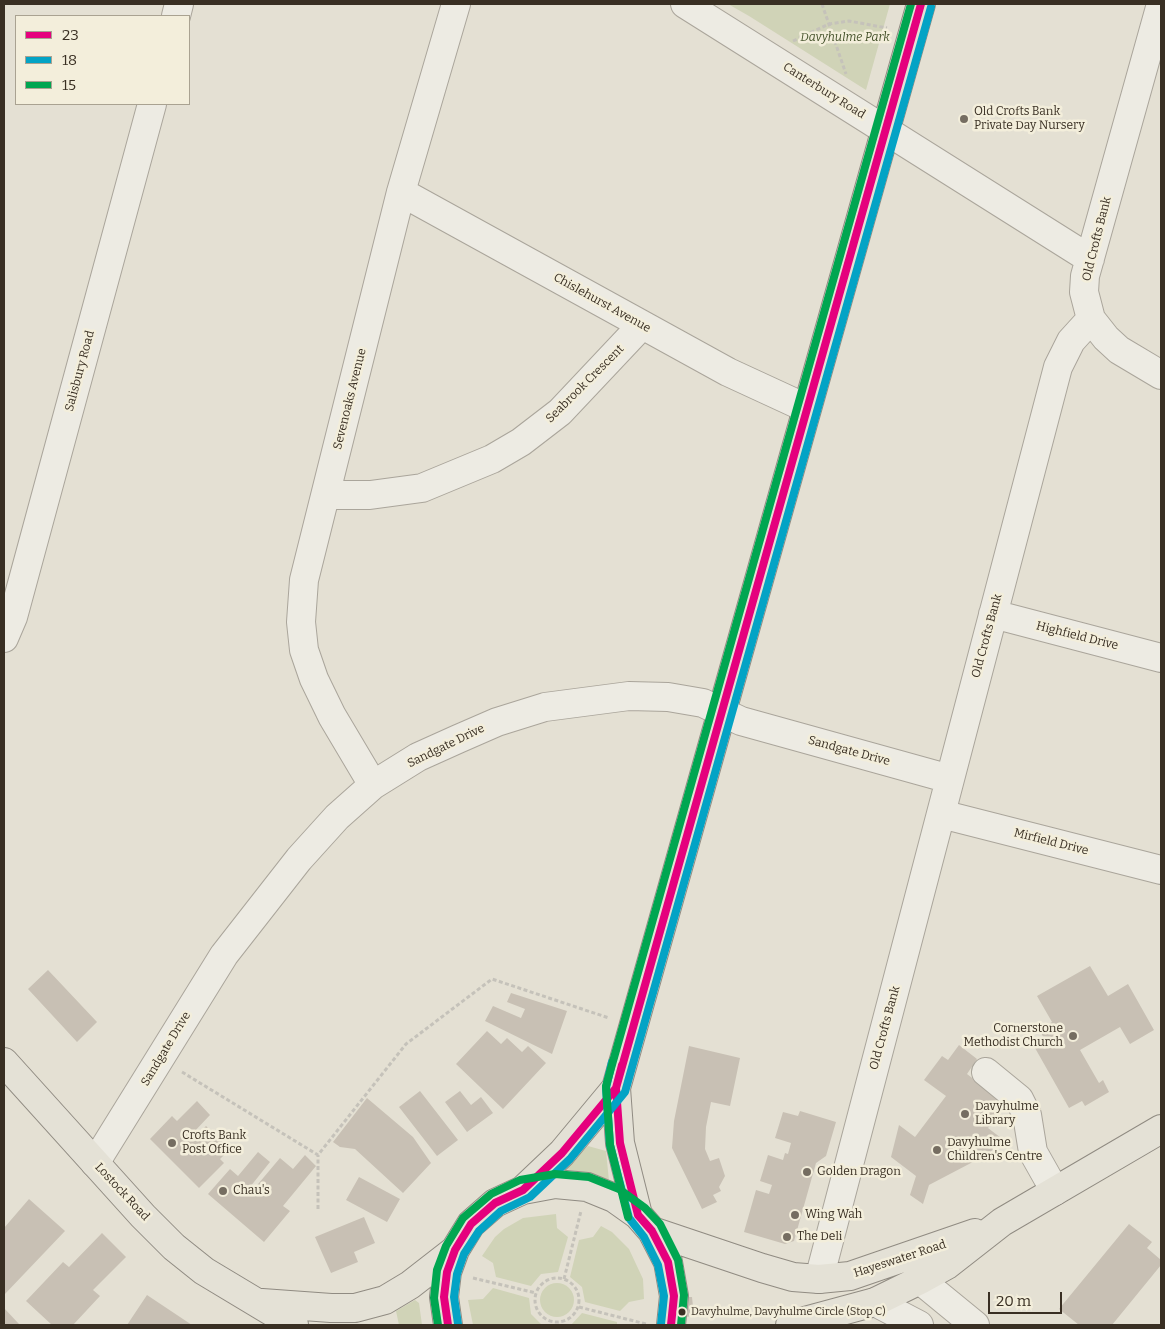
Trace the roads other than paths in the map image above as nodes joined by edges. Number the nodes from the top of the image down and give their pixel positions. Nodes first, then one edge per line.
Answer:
1 (456, 4) edge
2 (684, 4) edge
3 (921, 4) edge
4 (1160, 4) edge
5 (152, 105) edge
6 (884, 129) junction
7 (401, 192) junction
8 (1090, 259) junction
9 (1091, 319) junction
10 (642, 325) junction
11 (1161, 375) edge
12 (806, 408) junction
13 (327, 495) junction
14 (993, 614) junction
15 (4, 638) edge
16 (1161, 658) edge
17 (722, 711) junction
18 (950, 778) junction
19 (373, 785) junction
20 (941, 814) junction
21 (1161, 870) edge
22 (4, 1062) edge
23 (986, 1072) dead end
24 (616, 1088) junction
25 (1161, 1129) edge
26 (95, 1163) junction
27 (523, 1190) junction
28 (1054, 1191) junction
29 (1002, 1222) junction
30 (645, 1223) junction
31 (451, 1261) junction
32 (890, 1263) junction
33 (819, 1279) junction
34 (920, 1280) junction
35 (875, 1302) junction
36 (258, 1303) junction
37 (294, 1325) edge
38 (448, 1325) edge
39 (670, 1325) edge
40 (790, 1325) edge
41 (919, 1325) edge
42 (975, 1325) edge

1 - 7 street, Sevenoaks Avenue
2 - 6 street, Canterbury Road
3 - 6 main road
4 - 8 street, Old Crofts Bank
5 - 15 street, Salisbury Road
6 - 8 street, Canterbury Road
6 - 12 main road
7 - 10 street, Chislehurst Avenue
7 - 13 street, Sevenoaks Avenue
8 - 9 street, Old Crofts Bank
9 - 11 street
9 - 14 street, Old Crofts Bank
10 - 12 street, Chislehurst Avenue
10 - 13 street, Seabrook Crescent
12 - 17 main road
13 - 19 street, Sevenoaks Avenue
14 - 16 street, Highfield Drive
14 - 18 street, Old Crofts Bank
17 - 18 street, Sandgate Drive
17 - 19 street, Sandgate Drive
17 - 24 main road
18 - 20 street, Old Crofts Bank
19 - 26 street, Sandgate Drive
20 - 21 street, Mirfield Drive
20 - 33 street, Old Crofts Bank
22 - 26 main road, Lostock Road
23 - 28 street
24 - 27 main road
24 - 30 main road
25 - 28 main road, Hayeswater Road
26 - 36 main road, Lostock Road
27 - 30 main road
27 - 31 main road
28 - 29 main road, Hayeswater Road
29 - 32 main road, Hayeswater Road
29 - 34 main road, Hayeswater Road
30 - 33 main road, Hayeswater Road
30 - 39 main road
31 - 36 main road, Lostock Road
31 - 38 main road
32 - 33 main road, Hayeswater Road
32 - 34 main road
34 - 35 main road, Hayeswater Road
34 - 42 street
35 - 40 main road, Hayeswater Road
35 - 41 street
36 - 37 main road, Lostock Road

